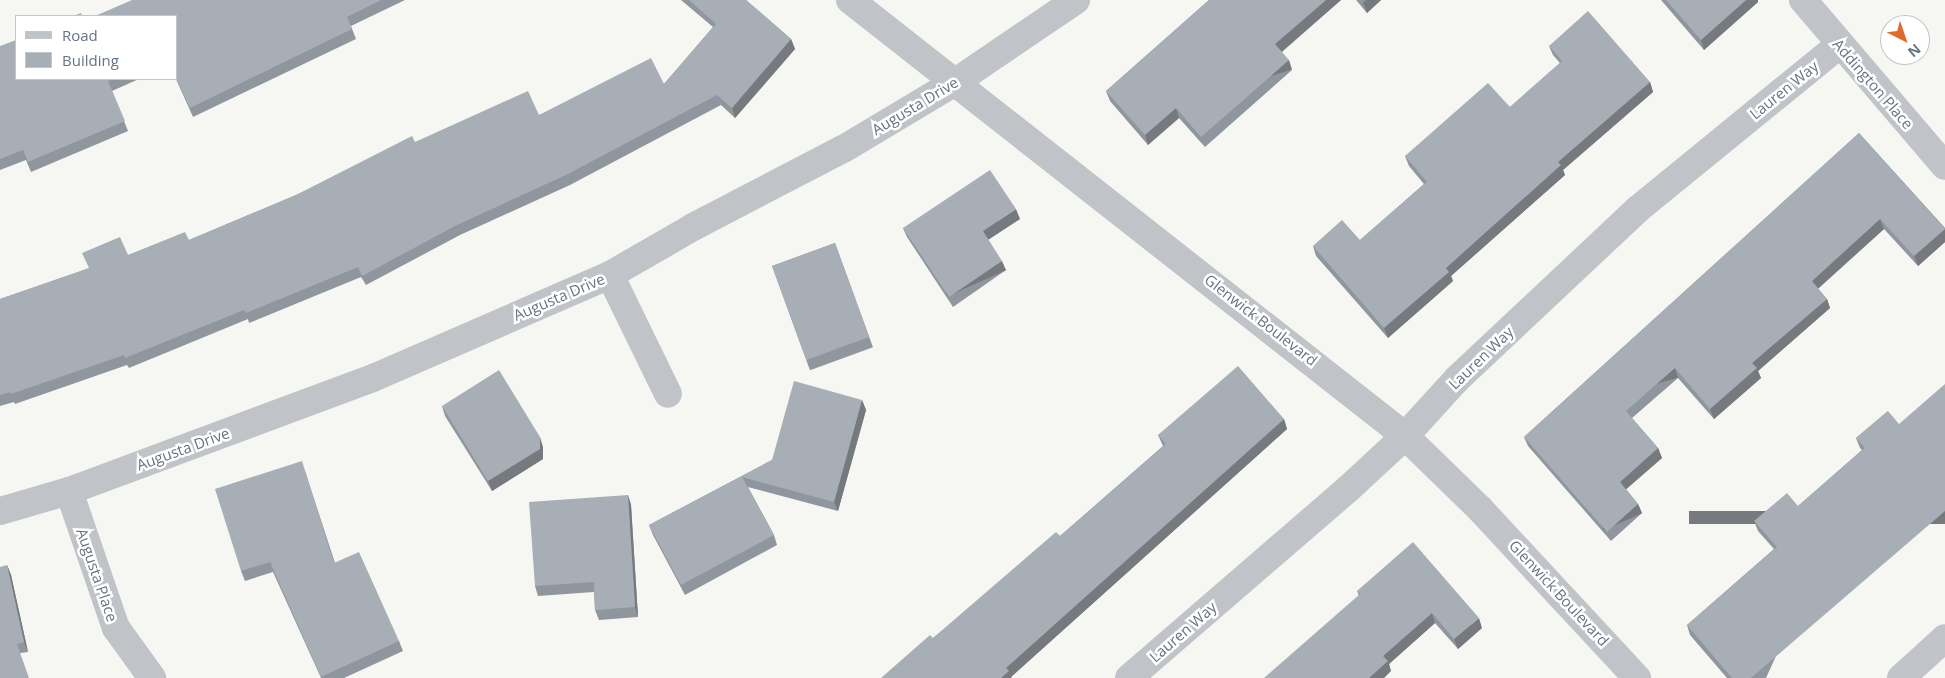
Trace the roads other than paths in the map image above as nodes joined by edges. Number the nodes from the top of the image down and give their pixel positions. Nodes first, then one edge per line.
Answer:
1 (850, 0) edge
2 (1076, 0) edge
3 (1803, 0) edge
4 (1839, 45) junction
5 (956, 81) junction
6 (1945, 166) edge
7 (610, 275) junction
8 (668, 394) dead end
9 (1404, 436) junction
10 (69, 491) junction
11 (0, 511) edge
12 (1945, 638) edge
13 (152, 678) edge
14 (1129, 678) edge
15 (1637, 678) edge
16 (1901, 678) edge

1 - 5 street, Glenwick Boulevard
2 - 5 street, Augusta Drive
3 - 4 street, Addington Place
4 - 6 street, Addington Place
4 - 9 street, Lauren Way
5 - 7 street, Augusta Drive
5 - 9 street, Glenwick Boulevard
7 - 8 street
7 - 10 street, Augusta Drive
9 - 14 street, Lauren Way
9 - 15 street, Glenwick Boulevard
10 - 11 street, Augusta Drive
10 - 13 street, Augusta Place
12 - 16 street

